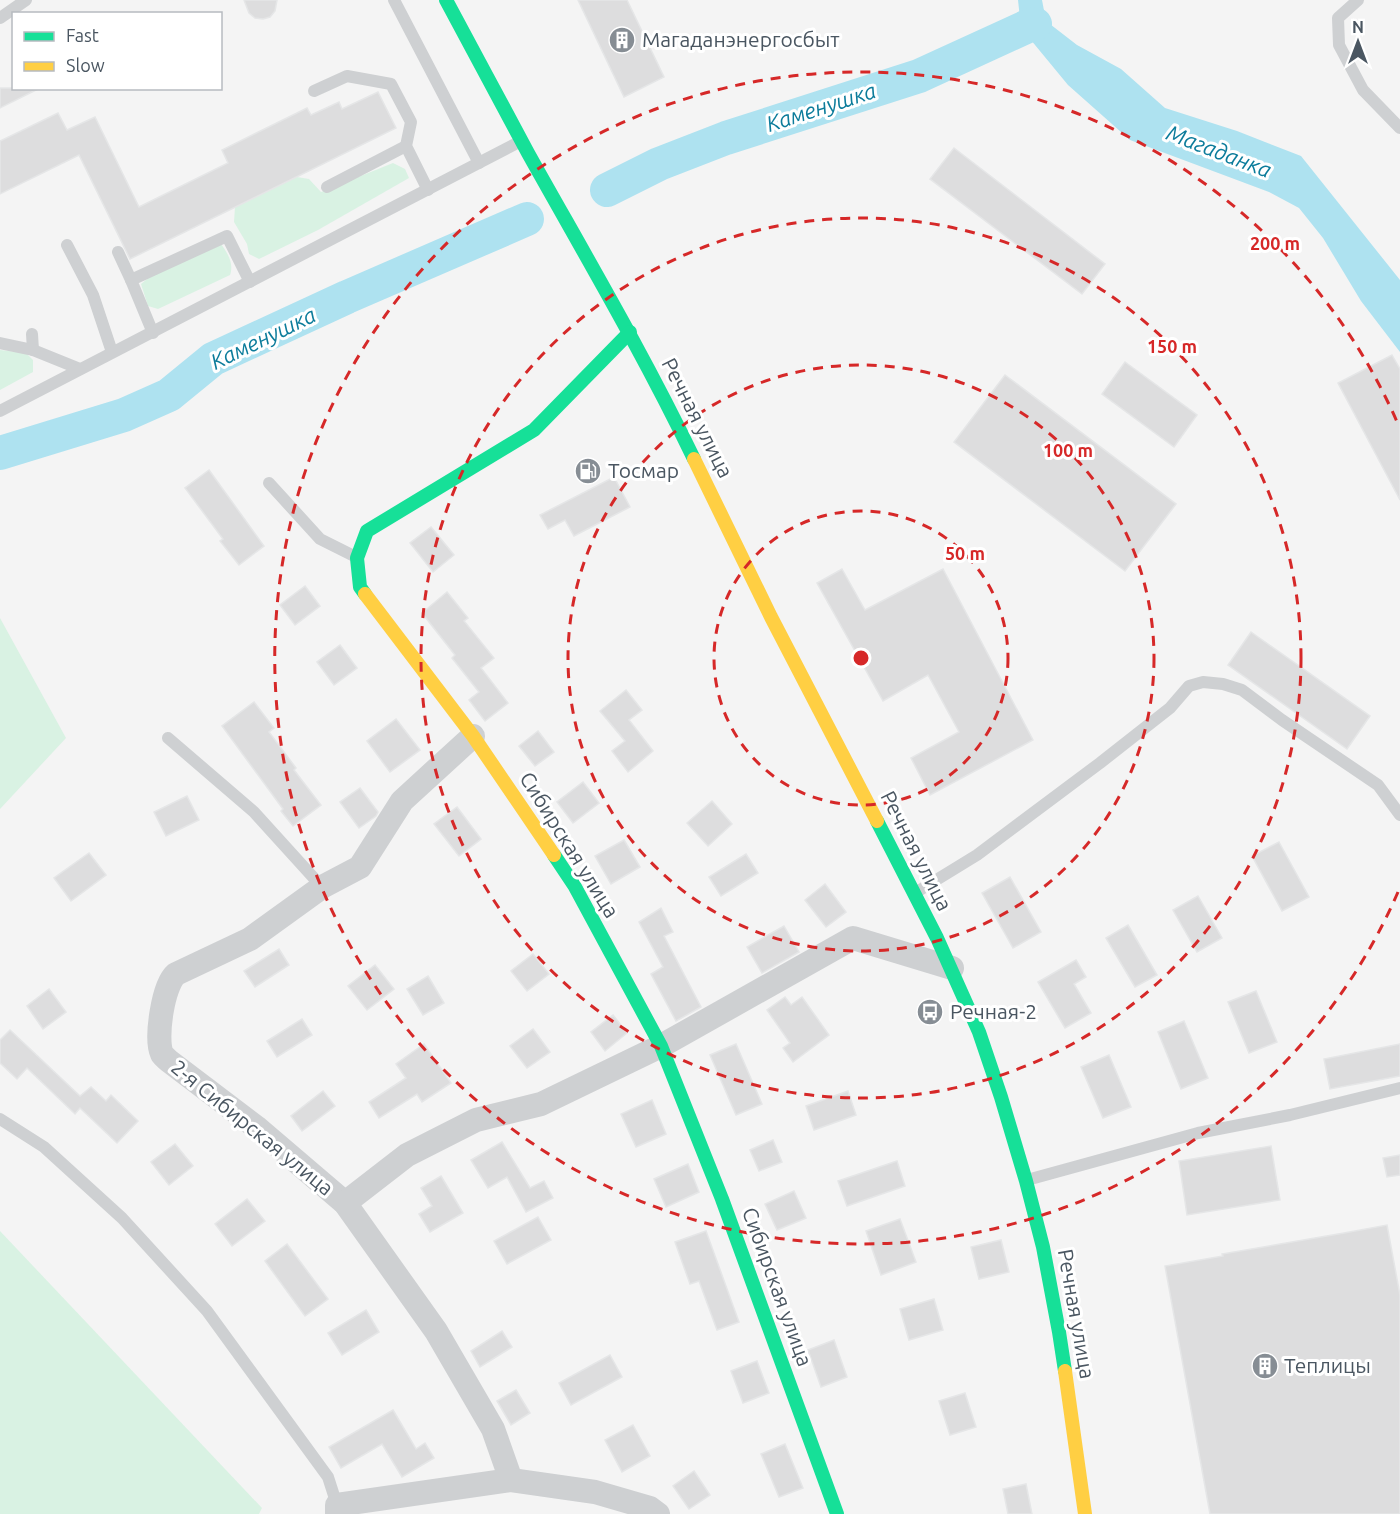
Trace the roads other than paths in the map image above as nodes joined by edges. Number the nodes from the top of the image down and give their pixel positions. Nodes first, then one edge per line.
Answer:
1 (26, 0) edge
2 (394, 0) edge
3 (446, 0) edge
4 (1358, 0) edge
5 (0, 18) edge
6 (314, 91) dead end
7 (1400, 128) edge
8 (522, 141) junction
9 (406, 146) junction
10 (479, 163) junction
11 (327, 187) dead end
12 (428, 190) junction
13 (67, 245) dead end
14 (118, 252) dead end
15 (131, 280) junction
16 (250, 282) junction
17 (630, 332) junction
18 (153, 333) junction
19 (32, 334) dead end
20 (0, 343) edge
21 (33, 350) junction
22 (112, 352) junction
23 (80, 369) junction
24 (0, 411) edge
25 (269, 483) dead end
26 (357, 558) junction
27 (473, 736) junction
28 (168, 738) dead end
29 (1400, 815) edge
30 (322, 887) junction
31 (914, 893) junction
32 (952, 968) junction
33 (661, 1046) junction
34 (1400, 1088) edge
35 (0, 1119) edge
36 (1026, 1180) junction
37 (345, 1203) junction
38 (511, 1480) junction
39 (337, 1509) edge
40 (658, 1514) edge
41 (837, 1514) edge
42 (1085, 1514) edge

1 - 5 lane
2 - 10 lane
3 - 8 main road
4 - 7 lane
6 - 9 lane
8 - 10 lane
8 - 17 main road, Речная улица
9 - 11 lane
9 - 12 lane
10 - 12 lane
12 - 16 lane
13 - 22 lane
14 - 15 lane
15 - 16 lane
15 - 18 lane
16 - 18 lane
17 - 26 main road, Сибирская улица
17 - 31 main road, Речная улица
18 - 22 lane
19 - 21 lane
20 - 21 lane
21 - 23 lane
22 - 23 lane
23 - 24 lane
25 - 26 lane
26 - 27 main road, Сибирская улица
27 - 30 street, 2-я Сибирская улица
27 - 33 main road, Сибирская улица
28 - 30 lane
29 - 31 lane
30 - 37 street, 2-я Сибирская улица
31 - 32 main road, Речная улица
32 - 33 street
32 - 36 main road, Речная улица
33 - 37 street
33 - 41 main road, Сибирская улица
34 - 36 lane
35 - 39 lane
36 - 42 main road, Речная улица
37 - 38 street, 2-я Сибирская улица
38 - 39 street
38 - 40 street

